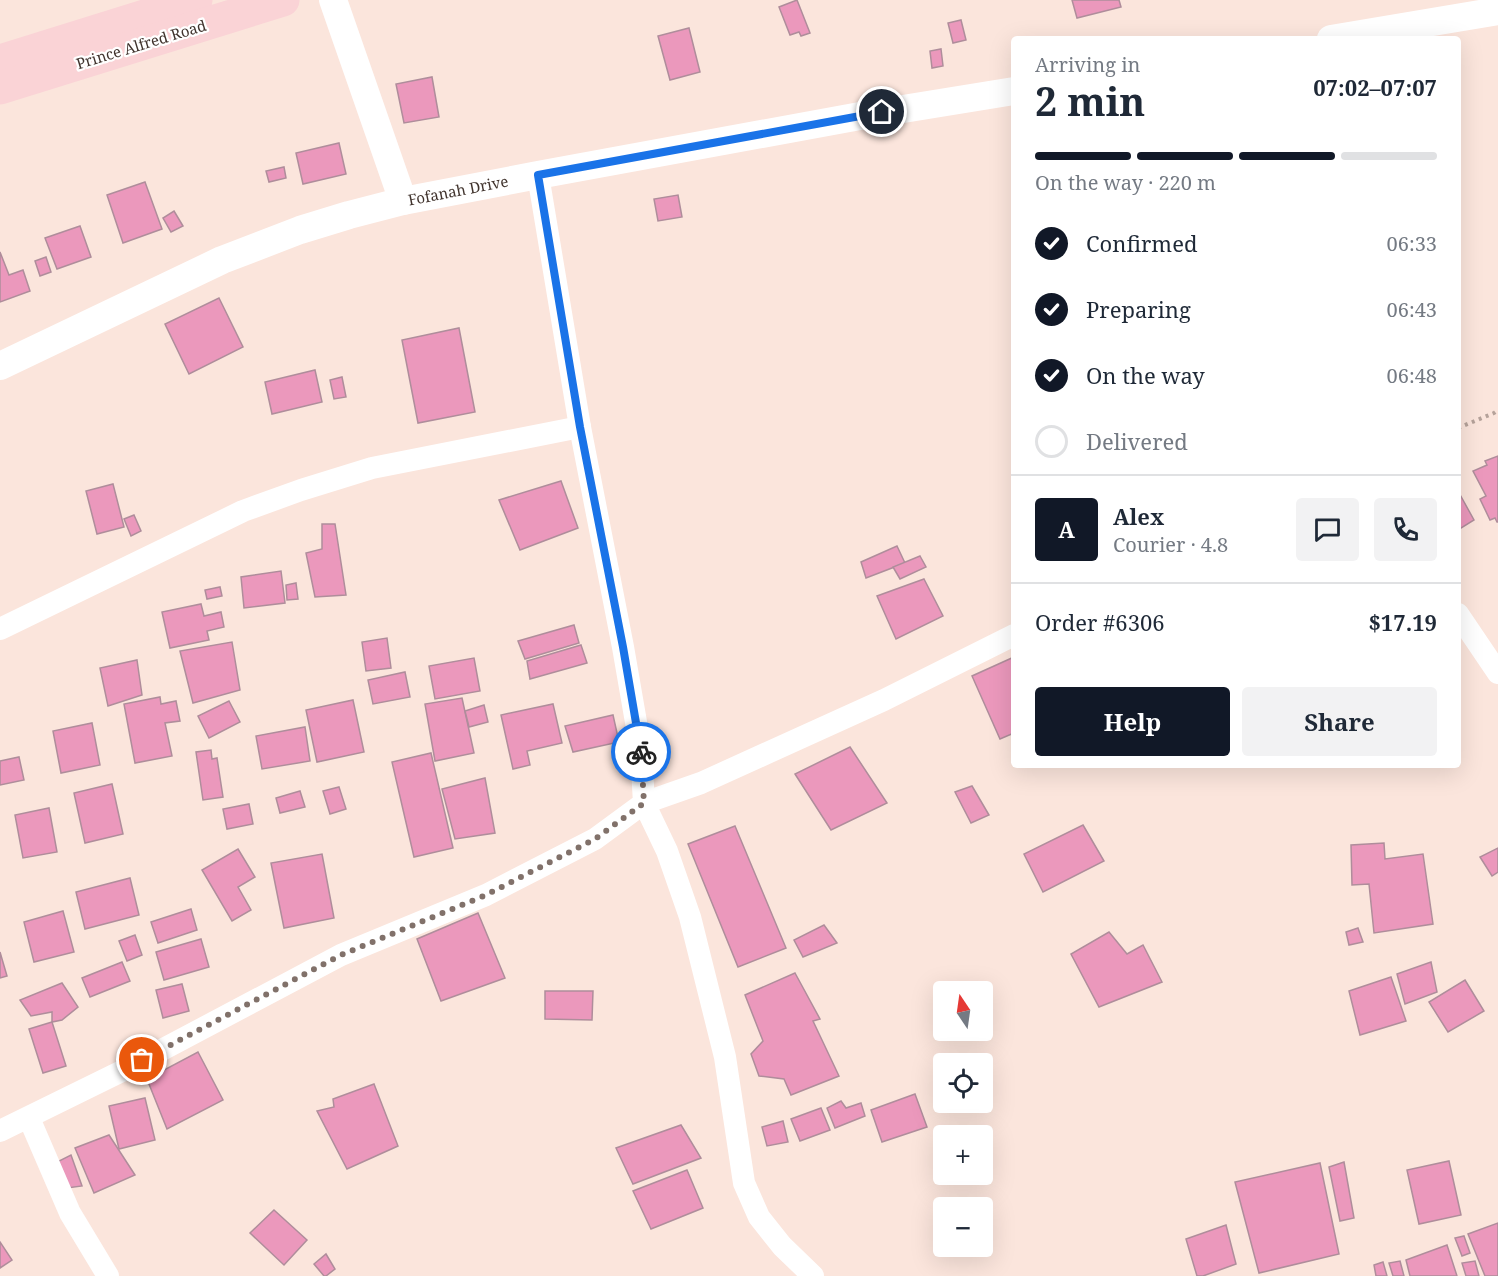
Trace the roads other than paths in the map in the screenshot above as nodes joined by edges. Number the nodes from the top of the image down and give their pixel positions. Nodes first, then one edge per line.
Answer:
1 (196, 0) edge
2 (283, 0) edge
3 (333, 0) edge
4 (1498, 11) edge
5 (1348, 36) edge
6 (0, 61) edge
7 (0, 88) edge
8 (1011, 91) edge
9 (538, 175) junction
10 (403, 201) junction
11 (0, 366) edge
12 (580, 427) junction
13 (1461, 618) edge
14 (0, 629) edge
15 (1011, 636) edge
16 (1498, 673) edge
17 (644, 803) junction
18 (29, 1118) junction
19 (0, 1131) edge
20 (108, 1276) edge
21 (813, 1276) edge

1 - 6 highway, Prince Alfred Road
2 - 7 highway, Prince Alfred Road
3 - 10 street
4 - 5 street
8 - 9 street, Fofanah Drive
9 - 10 street, Fofanah Drive
9 - 12 street
10 - 11 street, Fofanah Drive
12 - 14 street
12 - 17 street
13 - 16 street
15 - 17 street
17 - 18 street
17 - 21 street
18 - 19 street
18 - 20 street

